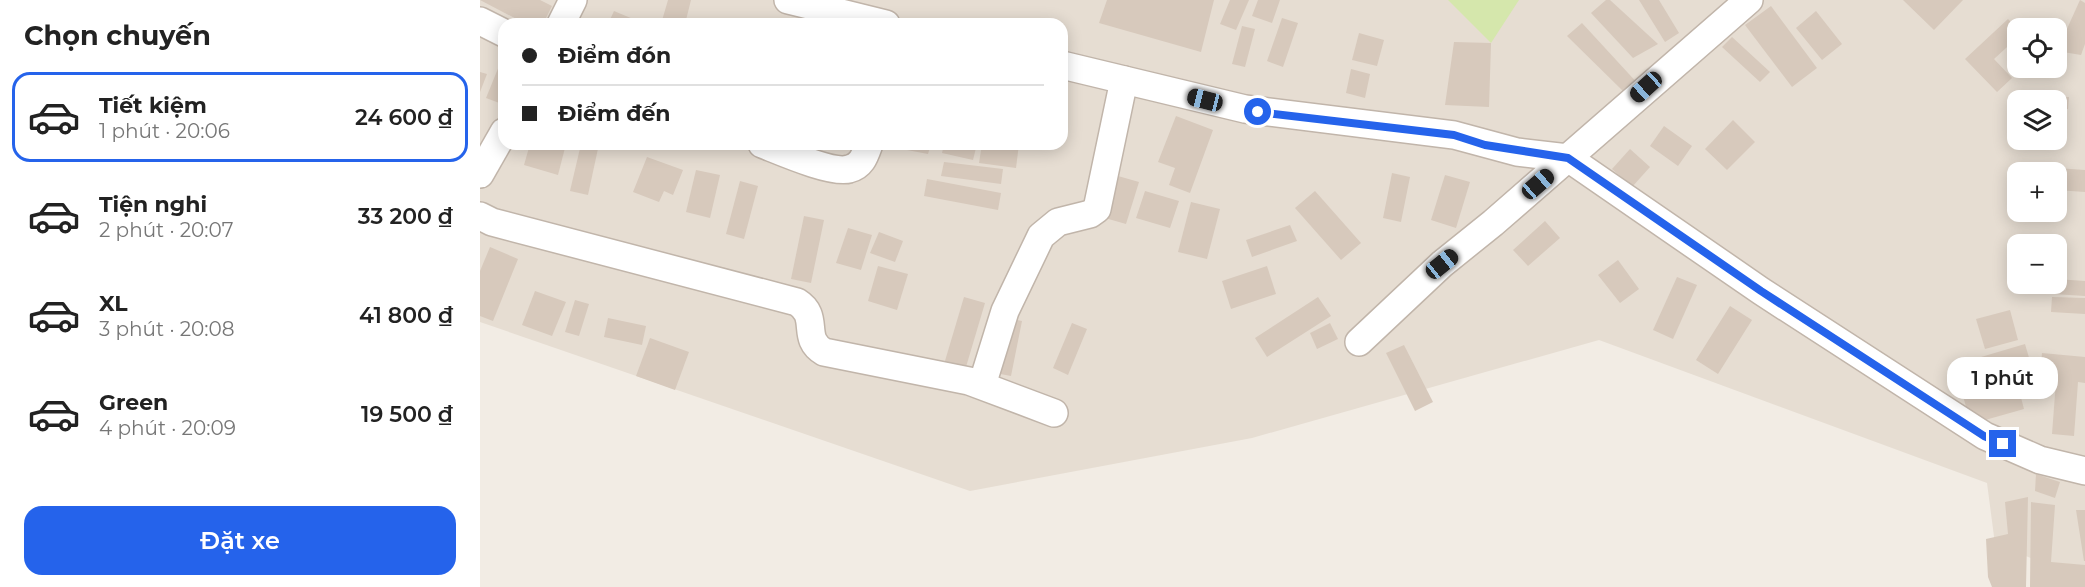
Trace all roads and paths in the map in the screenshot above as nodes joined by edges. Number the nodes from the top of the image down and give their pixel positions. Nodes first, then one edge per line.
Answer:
1 (573, 0) edge
2 (788, 0) edge
3 (1749, 0) edge
4 (842, 6) edge
5 (564, 18) edge
6 (871, 18) edge
7 (480, 21) edge
8 (498, 30) edge
9 (1068, 66) edge
10 (1124, 80) junction
11 (498, 142) edge
12 (780, 150) edge
13 (867, 150) edge
14 (1568, 158) junction
15 (480, 174) edge
16 (480, 216) edge
17 (1359, 342) dead end
18 (981, 386) junction
19 (1054, 413) dead end
20 (2085, 471) edge

1 - 5 street
2 - 4 street
3 - 14 street
4 - 6 street
7 - 8 street
9 - 10 street
10 - 14 street
10 - 18 street
11 - 15 street
12 - 13 street
14 - 17 street
14 - 20 street
16 - 18 street
18 - 19 street

